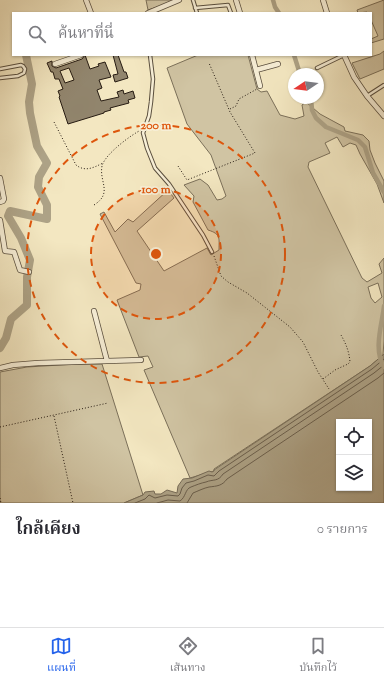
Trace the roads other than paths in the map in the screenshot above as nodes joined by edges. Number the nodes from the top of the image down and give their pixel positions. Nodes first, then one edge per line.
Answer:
1 (86, 0) edge
2 (179, 0) edge
3 (193, 0) edge
4 (236, 0) edge
5 (323, 0) edge
6 (195, 8) junction
7 (90, 12) edge
8 (150, 12) edge
9 (197, 12) edge
10 (231, 12) edge
11 (240, 12) edge
12 (327, 12) edge
13 (78, 56) edge
14 (150, 56) edge
15 (252, 56) edge
16 (342, 56) edge
17 (344, 56) edge
18 (55, 64) dead end
19 (278, 64) dead end
20 (317, 68) dead end
21 (0, 69) edge
22 (256, 70) junction
23 (0, 78) edge
24 (384, 85) edge
25 (260, 86) road end
26 (367, 96) junction
27 (384, 116) edge
28 (0, 178) edge
29 (0, 202) edge
30 (0, 220) edge
31 (212, 252) road end
32 (29, 272) dead end
33 (94, 311) dead end
34 (141, 360) dead end
35 (108, 361) junction
36 (0, 368) edge

1 - 7 street
2 - 8 street
3 - 6 lane
4 - 11 street
5 - 12 street
6 - 9 lane
6 - 10 lane
13 - 18 street
14 - 31 lane
15 - 22 street
16 - 20 lane
17 - 26 street
19 - 22 street
21 - 23 lane
22 - 25 street
24 - 26 lane
26 - 27 street
28 - 29 street
30 - 32 street
33 - 35 street
34 - 35 street
35 - 36 street

